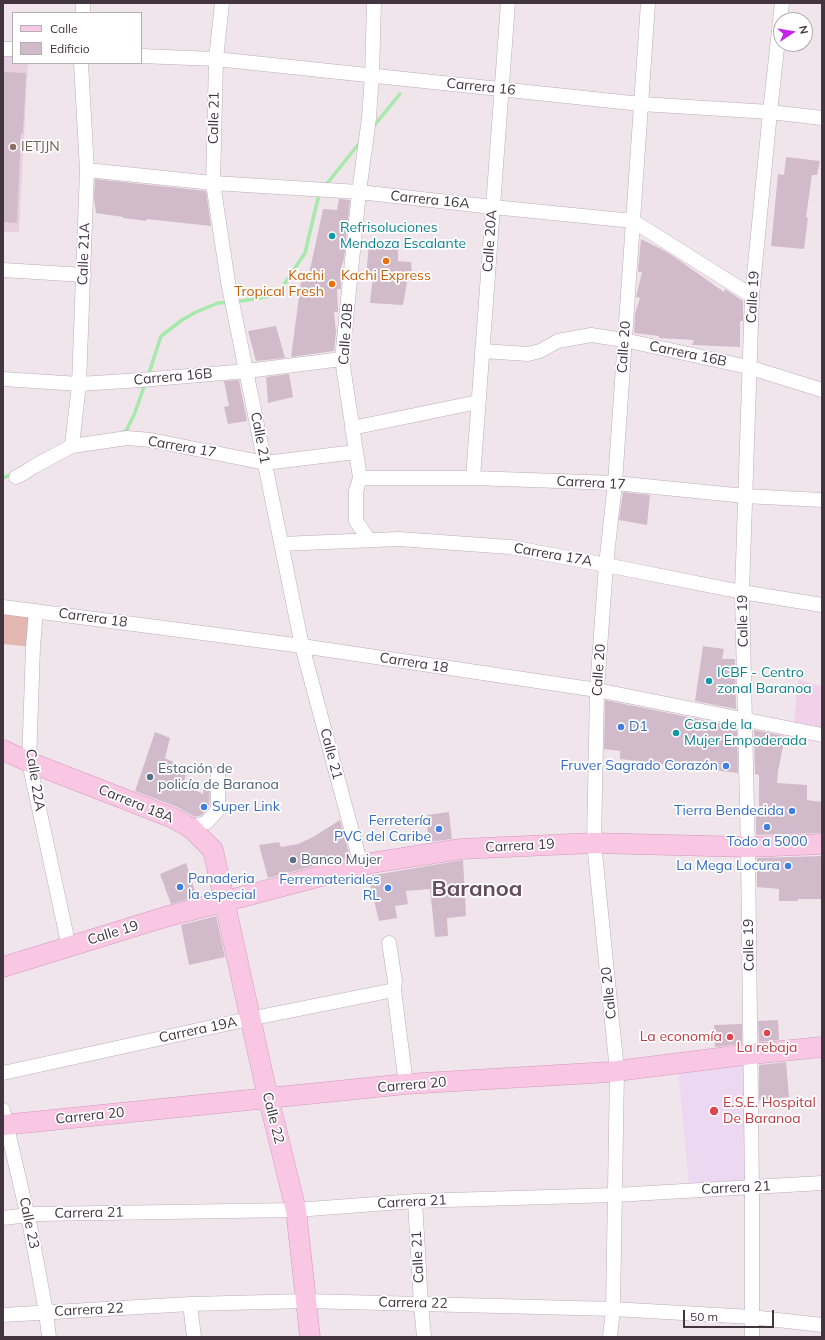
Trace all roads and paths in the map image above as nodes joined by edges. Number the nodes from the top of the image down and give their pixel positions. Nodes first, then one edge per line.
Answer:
1 (222, 3) edge
2 (374, 3) edge
3 (508, 3) edge
4 (648, 3) edge
5 (782, 3) edge
6 (142, 56) edge
7 (216, 59) junction
8 (81, 64) edge
9 (372, 75) junction
10 (502, 89) junction
11 (641, 104) junction
12 (770, 112) junction
13 (822, 118) edge
14 (87, 170) junction
15 (213, 183) junction
16 (359, 192) junction
17 (493, 207) junction
18 (633, 221) junction
19 (3, 270) edge
20 (84, 275) junction
21 (752, 296) junction
22 (624, 340) junction
23 (482, 352) junction
24 (342, 359) junction
25 (751, 368) junction
26 (247, 371) junction
27 (3, 379) edge
28 (79, 384) junction
29 (822, 390) edge
30 (478, 402) junction
31 (352, 428) junction
32 (72, 446) junction
33 (355, 452) junction
34 (265, 463) junction
35 (16, 477) dead end
36 (360, 478) junction
37 (473, 478) junction
38 (615, 483) junction
39 (745, 496) junction
40 (822, 500) edge
41 (369, 540) junction
42 (281, 544) junction
43 (606, 564) junction
44 (742, 592) junction
45 (822, 605) edge
46 (3, 607) edge
47 (36, 611) junction
48 (302, 646) junction
49 (597, 690) junction
50 (745, 719) junction
51 (822, 735) edge
52 (3, 750) edge
53 (29, 762) junction
54 (218, 774) dead end
55 (191, 828) junction
56 (594, 843) junction
57 (822, 844) edge
58 (748, 847) junction
59 (361, 865) junction
60 (224, 901) junction
61 (389, 943) dead end
62 (69, 947) junction
63 (3, 967) edge
64 (394, 990) junction
65 (251, 1018) junction
66 (822, 1047) edge
67 (750, 1054) junction
68 (617, 1071) junction
69 (3, 1073) edge
70 (406, 1084) junction
71 (269, 1098) junction
72 (4, 1120) edge
73 (822, 1183) edge
74 (752, 1187) junction
75 (615, 1195) junction
76 (415, 1201) junction
77 (296, 1210) junction
78 (28, 1214) junction
79 (3, 1218) edge
80 (306, 1301) junction
81 (190, 1304) junction
82 (420, 1304) junction
83 (613, 1309) junction
84 (46, 1312) junction
85 (3, 1315) edge
86 (751, 1317) junction
87 (822, 1325) edge
88 (49, 1337) edge
89 (194, 1337) edge
90 (310, 1337) edge
91 (424, 1337) edge
92 (610, 1337) edge
93 (752, 1337) edge

1 - 7 street, Calle 21
2 - 9 street, Calle 20B
3 - 10 street, Calle 20A
4 - 11 street, Calle 20
5 - 12 street, Calle 19
6 - 7 street, Carrera 16
7 - 9 street, Carrera 16
7 - 15 street, Calle 21
8 - 14 street, Calle 21A
9 - 10 street, Carrera 16
9 - 16 street, Calle 20B
10 - 11 street, Carrera 16
10 - 17 street, Calle 20A
11 - 12 street, Carrera 16
11 - 18 street, Calle 20
12 - 13 street, Carrera 16
12 - 21 street, Calle 19
14 - 15 street, Carrera 16A
14 - 20 street, Calle 21A
15 - 16 street, Carrera 16A
15 - 26 street, Calle 21
16 - 17 street, Carrera 16A
16 - 24 street, Calle 20B
17 - 18 street, Carrera 16A
17 - 23 street, Calle 20A
18 - 21 street, Carrera 16A
18 - 22 street, Calle 20
19 - 20 street
20 - 28 street, Calle 21A
21 - 25 street, Calle 19
22 - 23 street, Carrera 16B
22 - 25 street, Carrera 16B
22 - 38 street, Calle 20
23 - 30 street, Calle 20A
24 - 26 street, Carrera 16B
24 - 31 street, Calle 20B
25 - 29 street, Carrera 16B
25 - 39 street, Calle 19
26 - 28 street, Carrera 16B
26 - 34 street, Calle 21
27 - 28 street, Carrera 16B
28 - 32 street, Calle 21A
30 - 31 street
30 - 37 street, Calle 20A
31 - 33 street, Calle 20B
32 - 34 street, Carrera 17
32 - 35 street, Carrera 17
33 - 34 street, Carrera 17
33 - 36 street, Calle 20B
34 - 42 street, Calle 21
36 - 37 street, Carrera 17
36 - 41 street, Calle 20B
37 - 38 street, Carrera 17
38 - 39 street, Carrera 17
38 - 43 street, Calle 20
39 - 40 street, Carrera 17
39 - 44 street, Calle 19
41 - 42 street, Carrera 17A
41 - 43 street, Carrera 17A
42 - 48 street, Calle 21
43 - 44 street, Carrera 17A
43 - 49 street, Calle 20
44 - 45 street, Carrera 17A
44 - 50 street, Calle 19
46 - 47 street, Carrera 18
47 - 48 street, Carrera 18
47 - 53 street, Calle 22A
48 - 49 street, Carrera 18
48 - 59 street, Calle 21
49 - 50 street, Carrera 18
49 - 56 street, Calle 20
50 - 51 street, Carrera 18
50 - 58 street, Calle 19
52 - 53 street, Carrera 18A
53 - 55 street, Carrera 18A
53 - 62 street, Calle 22A
54 - 55 street
55 - 60 street, Carrera 18A
56 - 58 street, Carrera 19
56 - 59 street, Carrera 19
56 - 68 street, Calle 20
57 - 58 street, Carrera 19
58 - 67 street, Calle 19
59 - 60 street, Carrera 19
60 - 62 street, Calle 19
60 - 65 street, Calle 22
61 - 64 street
62 - 63 street, Calle 19
64 - 65 street, Carrera 19A
64 - 70 street
65 - 69 street, Carrera 19A
65 - 71 street, Calle 22
66 - 67 street, Carrera 20
67 - 68 street, Carrera 20
67 - 74 street, Calle 19
68 - 70 street, Carrera 20
68 - 75 street, Calle 20
70 - 71 street, Carrera 20
71 - 72 street, Carrera 20
71 - 77 street, Calle 22
72 - 78 street, Calle 23
73 - 74 street, Carrera 21
74 - 75 street, Carrera 21
74 - 86 street, Calle 19
75 - 76 street, Carrera 21
75 - 83 street, Calle 20
76 - 77 street, Carrera 21
76 - 82 street, Calle 21
77 - 78 street, Carrera 21
77 - 80 street, Calle 22
78 - 79 street, Carrera 21
78 - 84 street, Calle 23
80 - 81 street, Carrera 22
80 - 82 street, Carrera 22
80 - 90 street, Calle 22
81 - 84 street, Carrera 22
81 - 89 street
82 - 83 street, Carrera 22
82 - 91 street, Calle 21
83 - 86 street, Carrera 22
83 - 92 street, Calle 20
84 - 85 street, Carrera 22
84 - 88 street, Calle 23
86 - 87 street, Carrera 22
86 - 93 street, Calle 19

